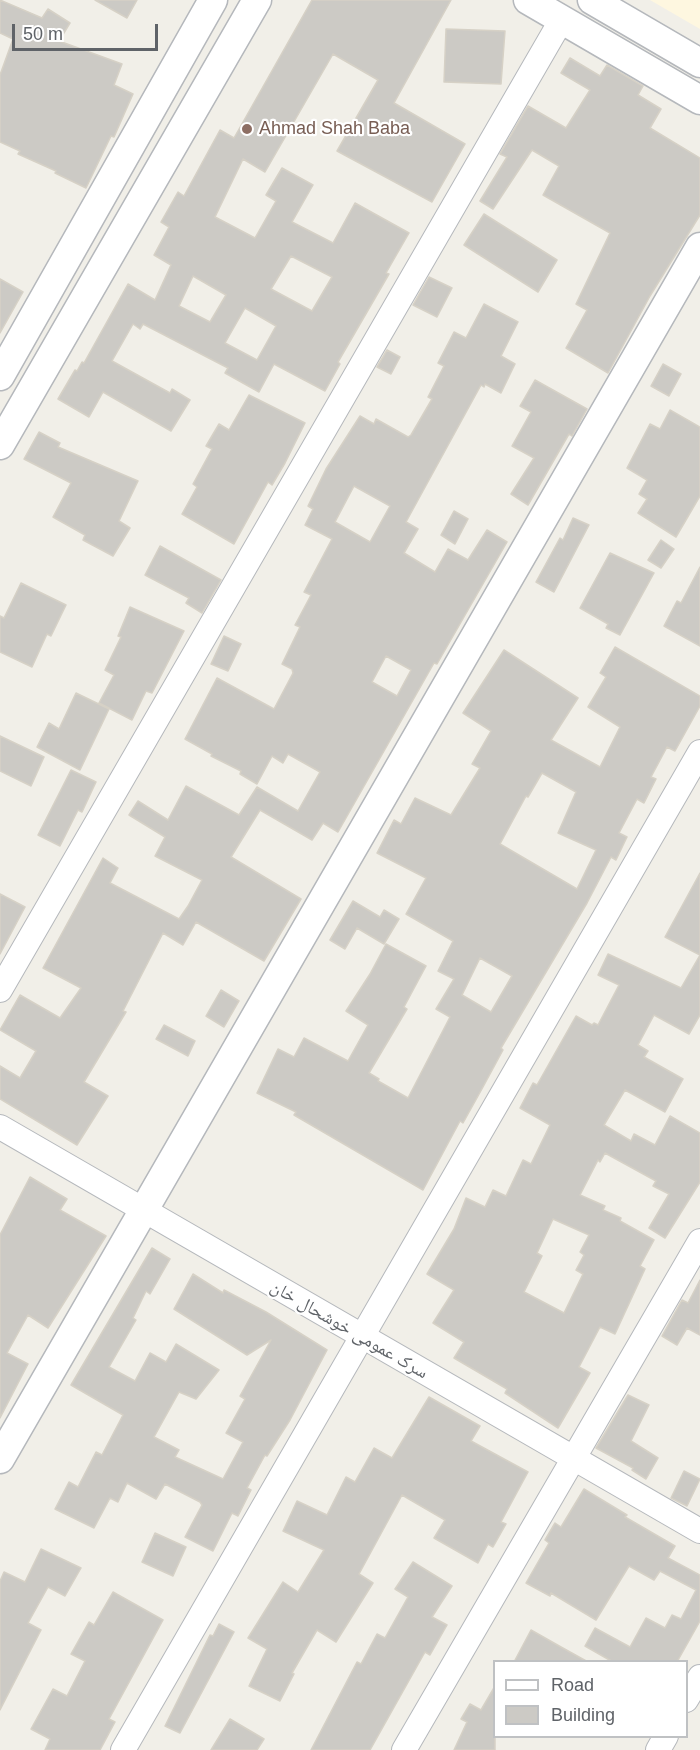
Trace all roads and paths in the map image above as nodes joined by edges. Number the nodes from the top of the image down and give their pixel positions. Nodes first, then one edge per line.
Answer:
1 (213, 0) edge
2 (257, 0) edge
3 (528, 0) edge
4 (592, 0) edge
5 (562, 18) junction
6 (700, 63) edge
7 (700, 100) edge
8 (700, 247) edge
9 (0, 376) edge
10 (0, 445) edge
11 (700, 752) edge
12 (0, 990) edge
13 (0, 1127) edge
14 (145, 1209) junction
15 (700, 1241) edge
16 (361, 1337) junction
17 (0, 1459) edge
18 (574, 1460) junction
19 (700, 1531) edge
20 (700, 1677) edge
21 (688, 1698) edge
22 (123, 1750) edge
23 (404, 1750) edge

1 - 9 street
2 - 10 street
3 - 5 street
4 - 6 street
5 - 7 street
5 - 12 street
8 - 14 street
11 - 16 street
13 - 14 street, سرک عمومی خوشحال خان
14 - 16 street, سرک عمومی خوشحال خان
14 - 17 street
15 - 18 street
16 - 18 street, سرک عمومی خوشحال خان
16 - 22 street
18 - 19 street, سرک عمومی خوشحال خان
18 - 23 street
20 - 21 street

